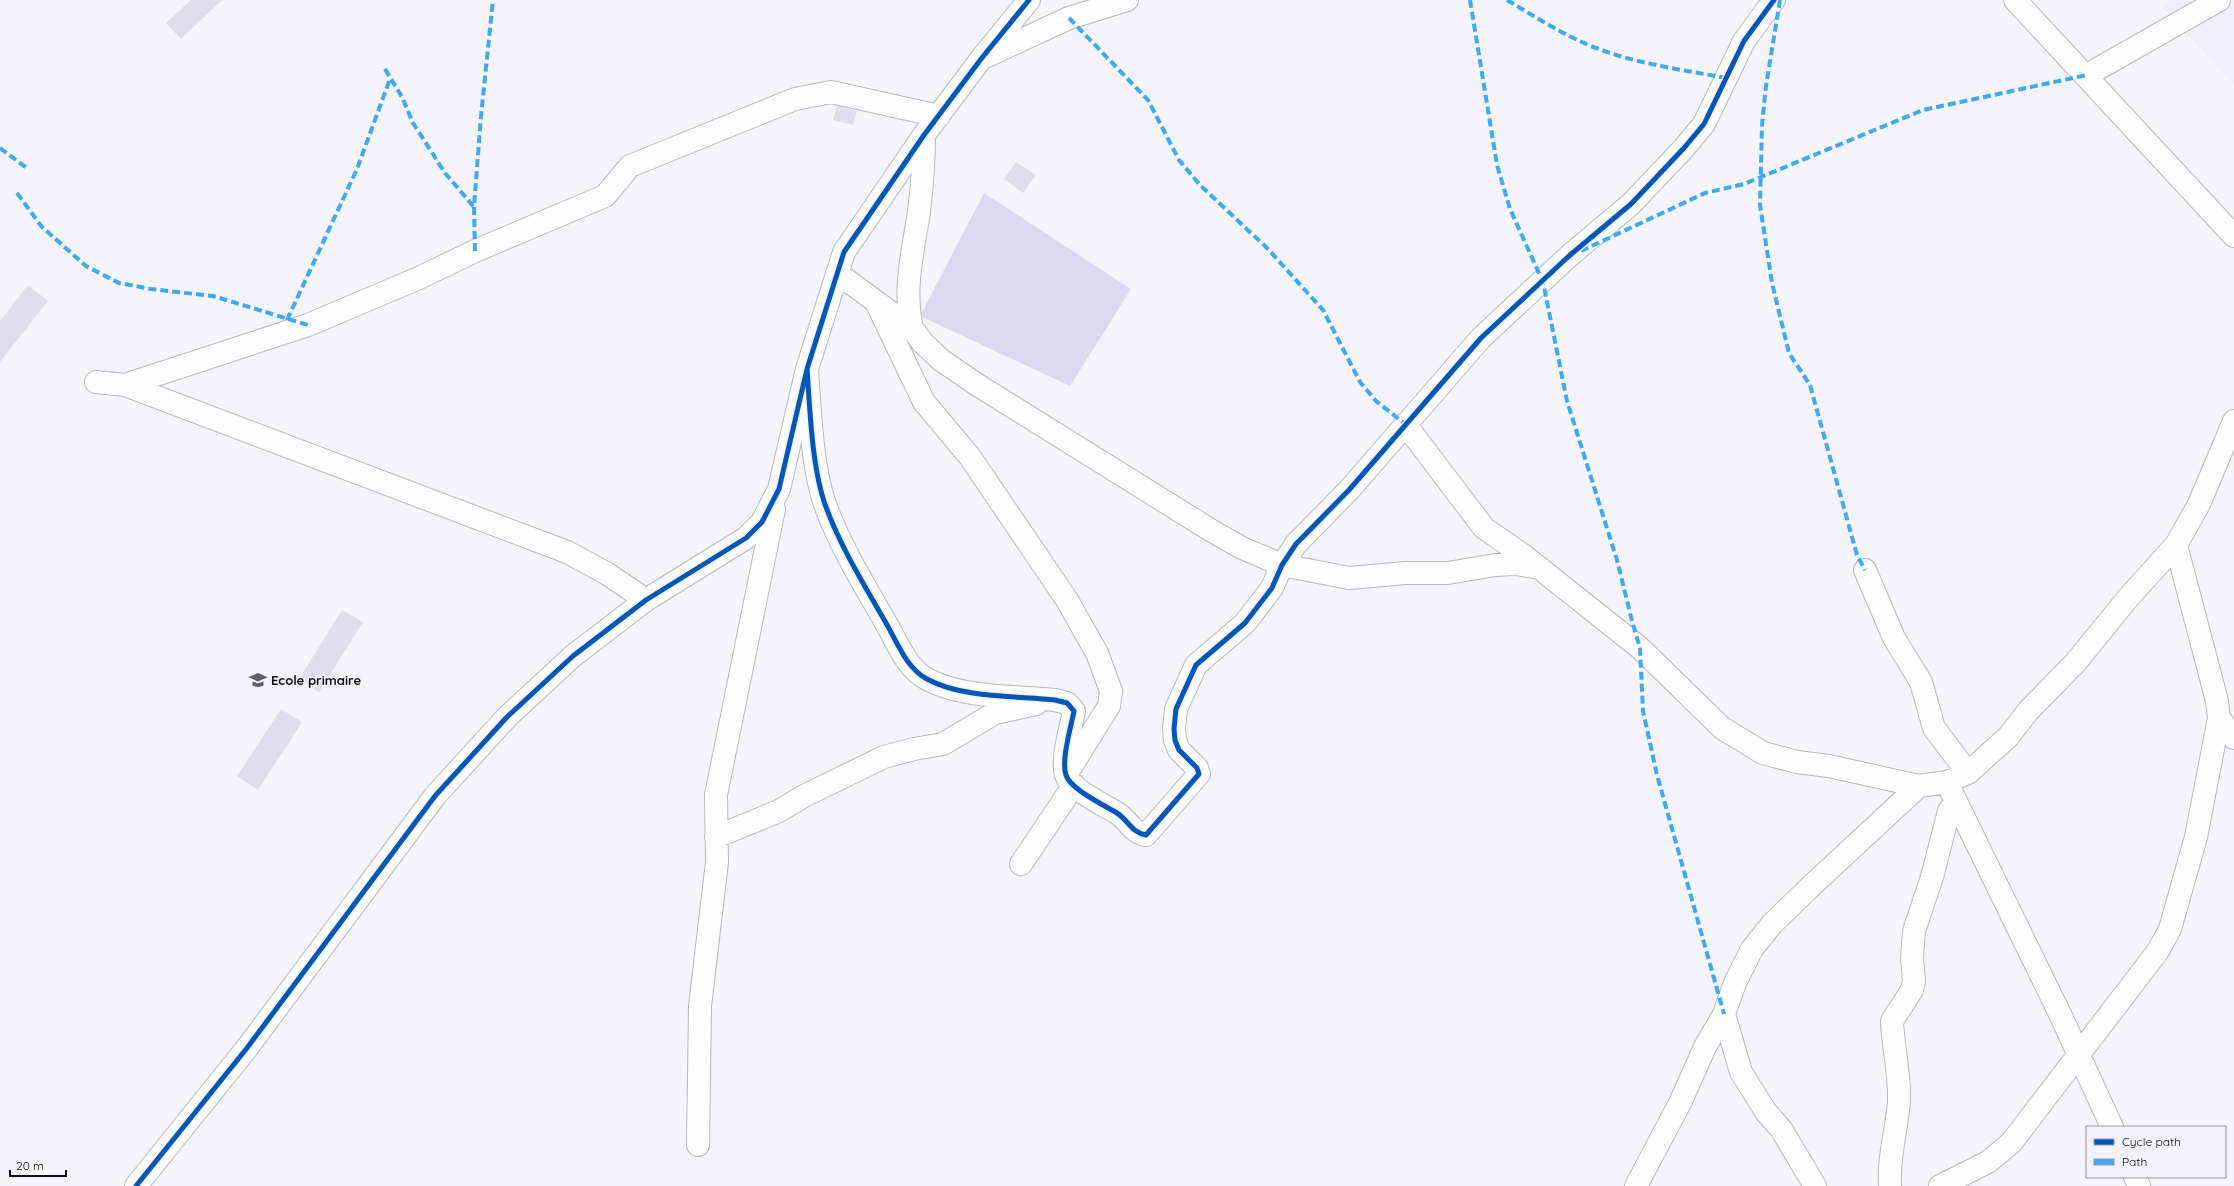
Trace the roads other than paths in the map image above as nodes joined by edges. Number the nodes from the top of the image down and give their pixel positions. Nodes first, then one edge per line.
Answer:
1 (1029, 0) edge
2 (1127, 0) edge
3 (1774, 0) edge
4 (2015, 0) edge
5 (2220, 0) edge
6 (981, 59) junction
7 (2087, 75) junction
8 (939, 116) junction
9 (924, 135) junction
10 (2234, 236) edge
11 (837, 273) junction
12 (875, 301) junction
13 (912, 328) junction
14 (807, 369) junction
15 (96, 382) dead end
16 (125, 385) junction
17 (2234, 421) edge
18 (1406, 424) junction
19 (779, 489) junction
20 (2176, 545) junction
21 (1282, 565) junction
22 (1540, 568) junction
23 (1865, 570) dead end
24 (646, 600) junction
25 (1055, 700) junction
26 (2219, 718) junction
27 (2234, 738) edge
28 (1968, 773) junction
29 (1070, 780) junction
30 (1919, 786) junction
31 (1952, 792) junction
32 (716, 837) junction
33 (1021, 864) dead end
34 (1724, 1014) junction
35 (2078, 1053) junction
36 (2112, 1126) edge
37 (698, 1145) dead end
38 (136, 1186) edge
39 (1636, 1186) edge
40 (1815, 1186) edge
41 (1890, 1186) edge
42 (1940, 1186) edge

1 - 6 street
2 - 6 street
3 - 18 street
4 - 7 street
5 - 7 street
6 - 8 street
7 - 10 street
8 - 9 street
8 - 16 street
9 - 11 street
9 - 13 street
11 - 12 street
11 - 14 street
12 - 13 street
12 - 29 street
13 - 21 street
14 - 19 street
14 - 25 street
15 - 16 street
16 - 24 street
17 - 20 street
18 - 21 street
18 - 22 street
19 - 24 street
19 - 32 street
20 - 26 street
20 - 28 street
21 - 22 street
21 - 29 street
22 - 30 street
23 - 28 street
24 - 38 street
25 - 29 street
25 - 32 street
26 - 27 street
26 - 35 street
28 - 31 street
29 - 33 street
30 - 31 street
30 - 34 street
31 - 35 street
31 - 41 street
32 - 37 street
34 - 39 street
34 - 40 street
35 - 36 street
35 - 42 street

